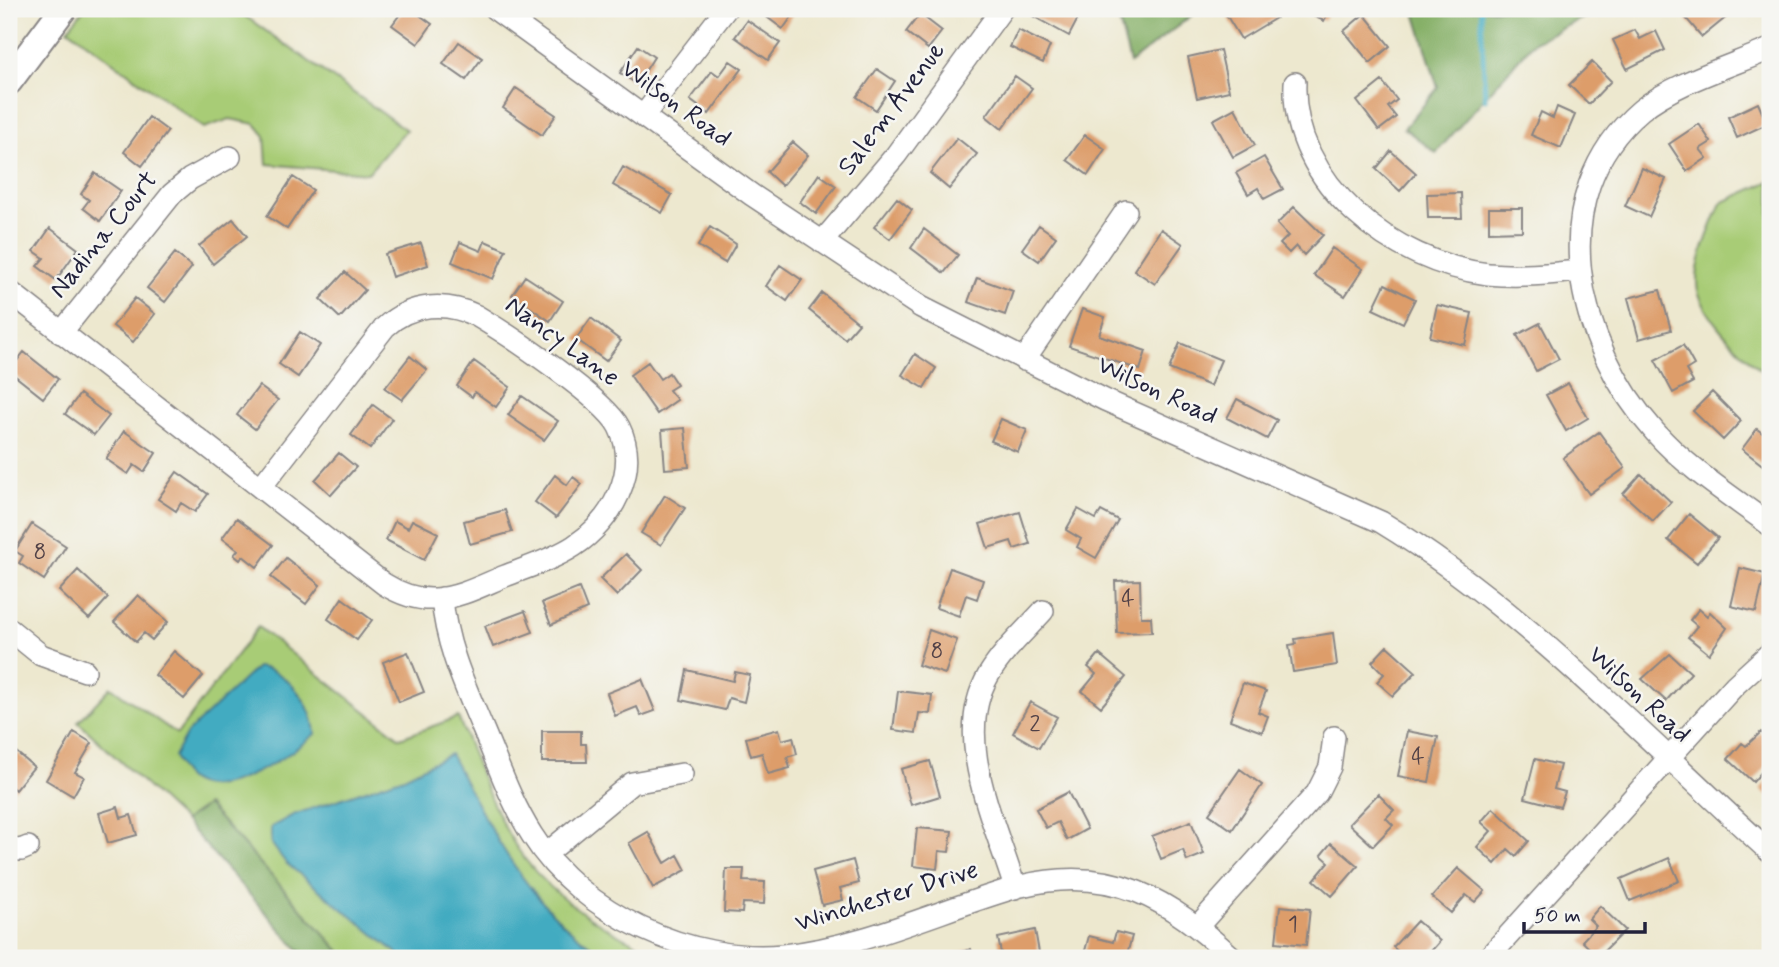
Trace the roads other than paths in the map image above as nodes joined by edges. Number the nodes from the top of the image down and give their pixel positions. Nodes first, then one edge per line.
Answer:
1 (63, 9) edge
2 (495, 9) edge
3 (726, 9) edge
4 (1002, 9) edge
5 (1770, 49) edge
6 (9, 81) edge
7 (1295, 83) dead end
8 (645, 115) junction
9 (230, 157) dead end
10 (1126, 211) dead end
11 (822, 242) junction
12 (1579, 271) junction
13 (9, 291) edge
14 (61, 332) junction
15 (1024, 360) junction
16 (261, 487) junction
17 (1770, 525) edge
18 (442, 598) junction
19 (1043, 611) dead end
20 (9, 629) edge
21 (1770, 653) edge
22 (85, 671) dead end
23 (1335, 737) dead end
24 (1668, 760) junction
25 (682, 775) dead end
26 (1770, 852) edge
27 (545, 854) junction
28 (1015, 888) junction
29 (1198, 926) junction
30 (1233, 958) edge
31 (1488, 958) edge

1 - 6 main road
2 - 8 street, Wilson Road
3 - 8 street
4 - 11 street, Salem Avenue
5 - 12 street
7 - 12 street
8 - 11 street, Wilson Road
9 - 14 street, Nadina Court
10 - 15 street
11 - 15 street, Wilson Road
12 - 17 street
13 - 14 street, Nancy Lane
14 - 16 street, Nancy Lane
15 - 24 street, Wilson Road
16 - 18 street, Nancy Lane
16 - 18 street, Nancy Lane
18 - 27 street, Winchester Drive
19 - 28 street
20 - 22 street
21 - 24 street
23 - 29 street
24 - 26 street, Wilson Road
24 - 31 street
25 - 27 street
27 - 28 street, Winchester Drive
28 - 29 street, Winchester Drive
29 - 30 street, Winchester Drive

